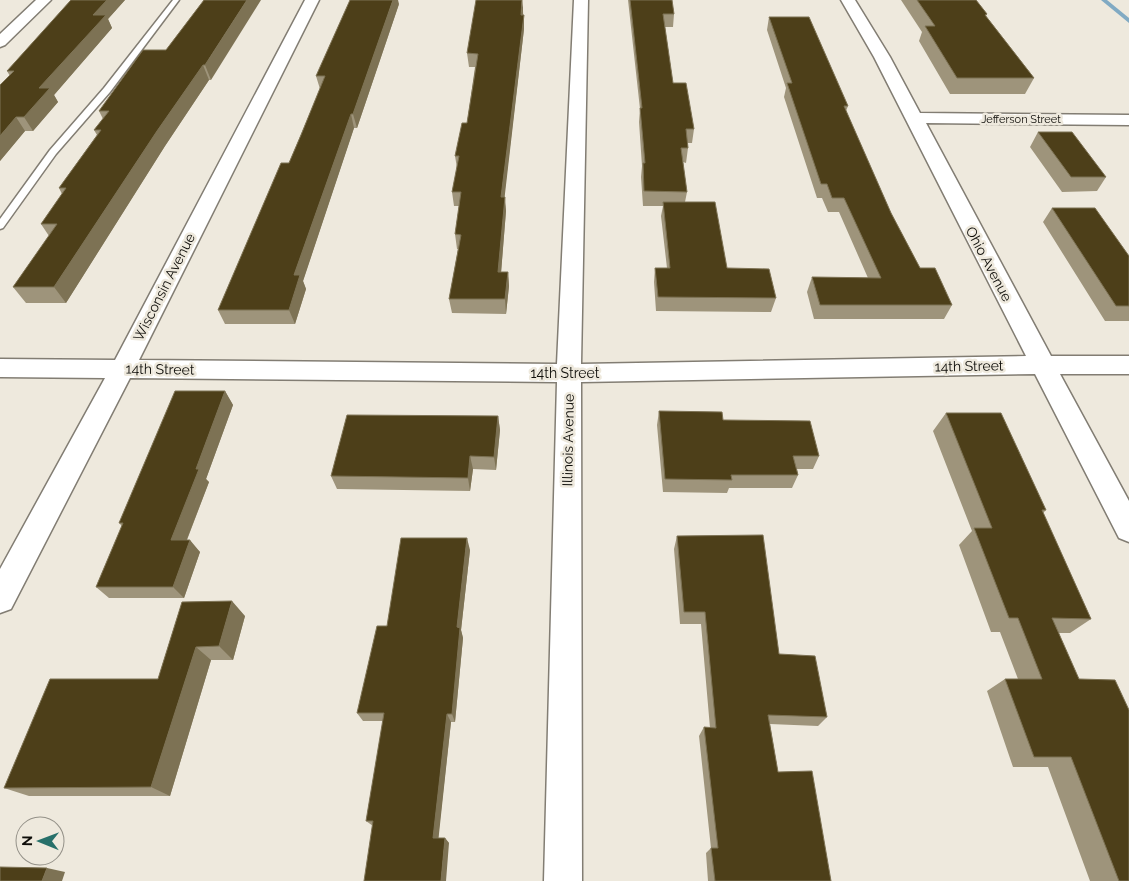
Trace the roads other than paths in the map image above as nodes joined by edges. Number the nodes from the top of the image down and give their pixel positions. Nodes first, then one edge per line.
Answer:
1 (44, 0) edge
2 (176, 0) edge
3 (312, 0) edge
4 (581, 0) edge
5 (848, 0) edge
6 (0, 42) edge
7 (913, 118) junction
8 (1129, 120) edge
9 (0, 226) edge
10 (1041, 365) junction
11 (1129, 365) edge
12 (0, 368) edge
13 (122, 368) junction
14 (569, 374) junction
15 (1129, 529) edge
16 (0, 599) edge
17 (563, 881) edge

1 - 6 street
2 - 9 lane
3 - 13 street, Wisconsin Avenue
4 - 14 street, Illinois Avenue
5 - 7 street, Ohio Avenue
7 - 8 street, Jefferson Street
7 - 10 street, Ohio Avenue
10 - 11 street, 14th Street
10 - 14 street, 14th Street
10 - 15 street, Ohio Avenue
12 - 13 street, 14th Street
13 - 14 street, 14th Street
13 - 16 street, Wisconsin Avenue
14 - 17 street, Illinois Avenue

